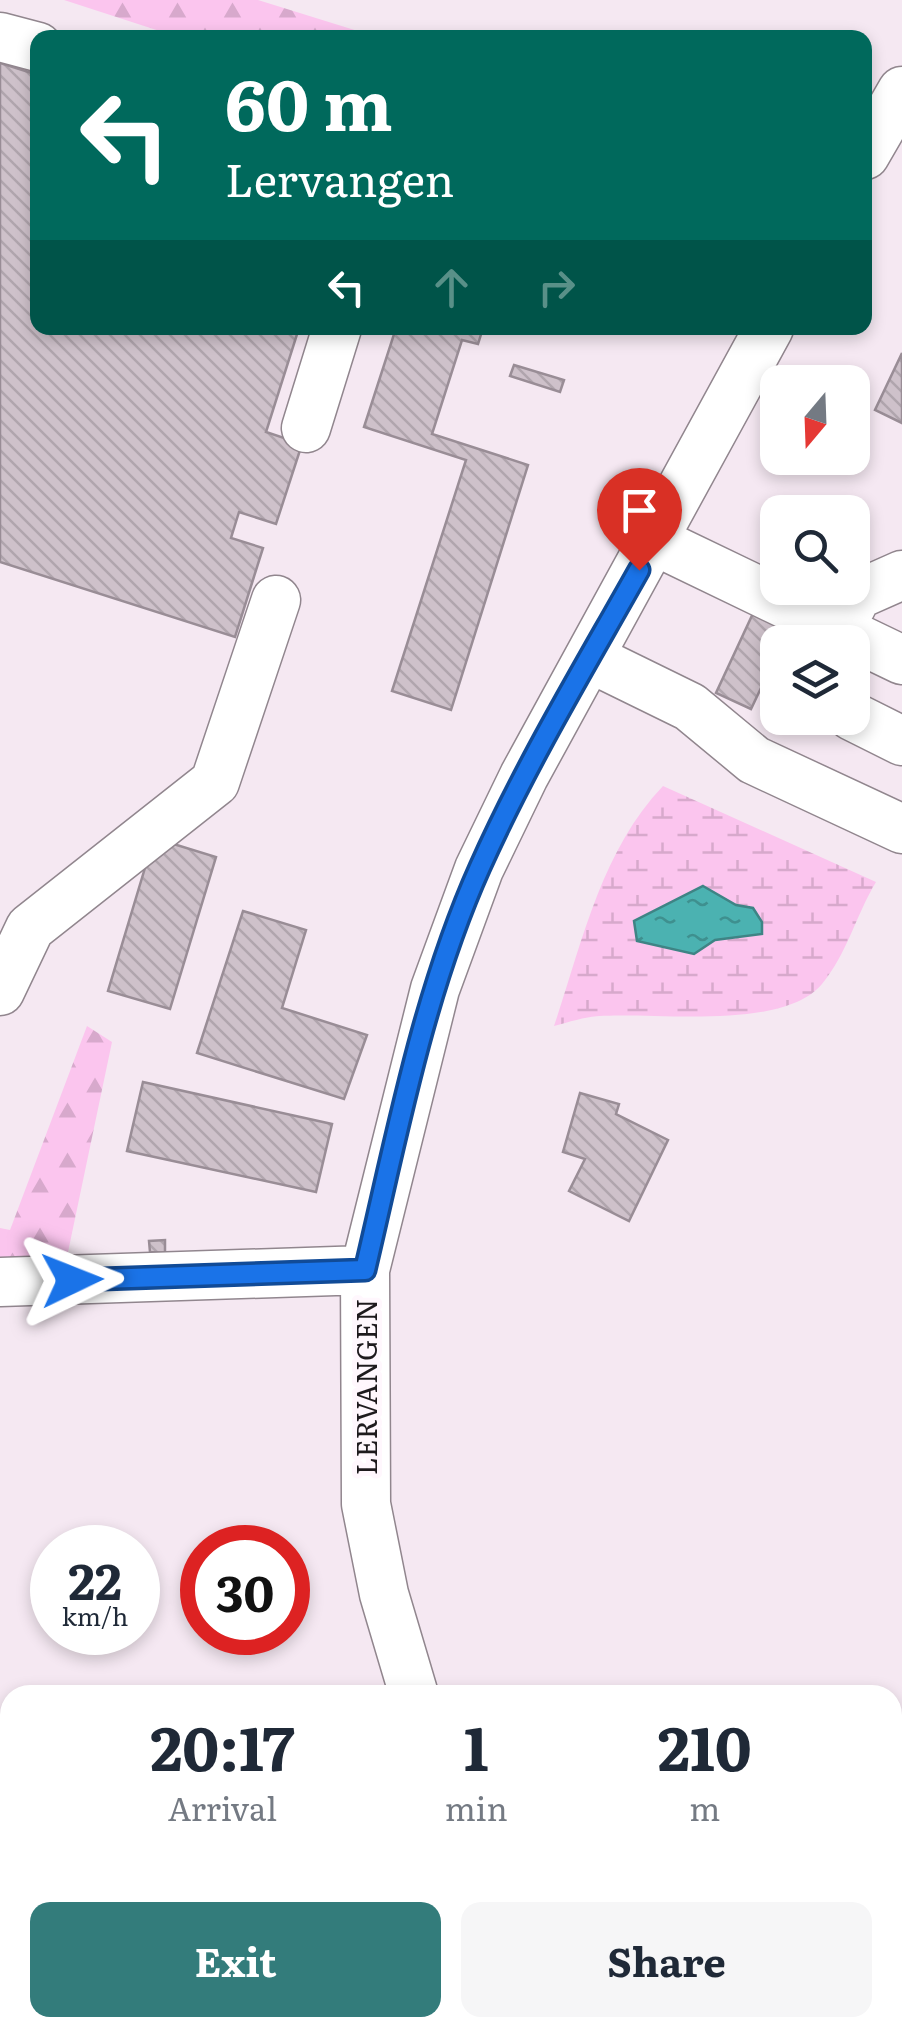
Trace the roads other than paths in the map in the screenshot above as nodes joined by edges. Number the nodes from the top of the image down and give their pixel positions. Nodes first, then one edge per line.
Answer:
1 (0, 37) edge
2 (30, 45) edge
3 (902, 90) edge
4 (872, 143) edge
5 (335, 335) edge
6 (766, 335) edge
7 (306, 428) dead end
8 (655, 541) junction
9 (902, 574) edge
10 (276, 600) dead end
11 (814, 625) edge
12 (841, 625) edge
13 (870, 649) edge
14 (590, 658) junction
15 (902, 660) edge
16 (870, 725) edge
17 (902, 741) edge
18 (902, 829) edge
19 (0, 990) edge
20 (365, 1270) junction
21 (0, 1282) edge
22 (411, 1685) edge

1 - 2 street
3 - 4 street
5 - 7 street
6 - 8 street, LERVANGEN
8 - 11 street
8 - 14 street, LERVANGEN
9 - 12 street
10 - 19 street
13 - 15 street
14 - 18 street
14 - 20 street, LERVANGEN
16 - 17 street
20 - 21 street, LERVANGEN
20 - 22 street, LERVANGEN

